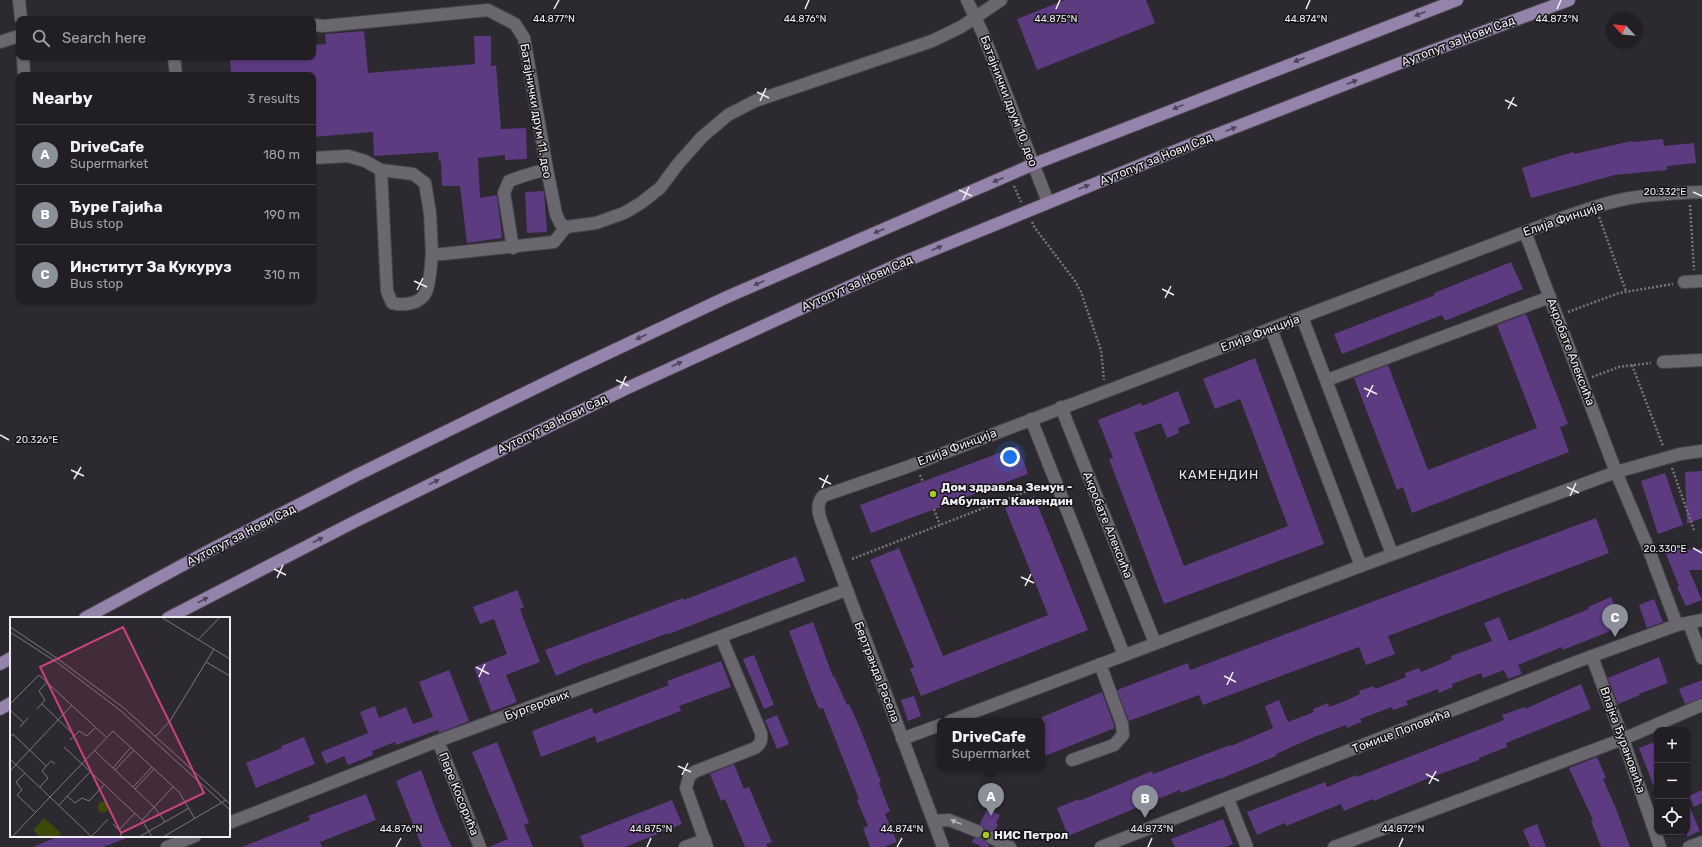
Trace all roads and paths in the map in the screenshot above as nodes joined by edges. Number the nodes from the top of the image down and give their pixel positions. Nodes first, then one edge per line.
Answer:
1 (19, 0) edge
2 (967, 0) edge
3 (1001, 0) edge
4 (1457, 0) edge
5 (1569, 0) edge
6 (20, 16) edge
7 (975, 17) junction
8 (316, 25) edge
9 (16, 37) edge
10 (0, 42) edge
11 (23, 60) edge
12 (174, 60) edge
13 (24, 72) edge
14 (176, 72) edge
15 (316, 158) edge
16 (1034, 164) junction
17 (547, 169) junction
18 (381, 170) junction
19 (1010, 174) junction
20 (1689, 192) junction
21 (1702, 192) edge
22 (1048, 202) junction
23 (1595, 206) junction
24 (1025, 212) junction
25 (566, 227) junction
26 (1525, 232) junction
27 (512, 248) junction
28 (432, 254) junction
29 (1693, 281) edge
30 (1626, 291) junction
31 (1550, 297) junction
32 (1557, 316) junction
33 (1302, 317) junction
34 (1271, 329) junction
35 (1702, 360) edge
36 (1663, 362) joint
37 (1326, 380) junction
38 (1582, 381) junction
39 (1105, 390) junction
40 (1061, 407) junction
41 (1031, 419) junction
42 (1702, 451) edge
43 (1616, 472) junction
44 (1055, 480) junction
45 (823, 496) joint
46 (934, 509) dead end
47 (940, 525) junction
48 (1392, 554) junction
49 (852, 559) dead end
50 (1361, 566) junction
51 (846, 590) junction
52 (87, 617) edge
53 (170, 617) edge
54 (1702, 620) edge
55 (1683, 624) junction
56 (721, 637) junction
57 (1155, 643) junction
58 (1124, 654) junction
59 (1592, 657) junction
60 (1702, 658) edge
61 (10, 659) edge
62 (0, 664) edge
63 (1100, 664) junction
64 (10, 704) edge
65 (1702, 705) edge
66 (0, 709) edge
67 (958, 718) edge
68 (937, 726) edge
69 (902, 739) junction
70 (1623, 739) junction
71 (438, 741) junction
72 (1072, 760) dead end
73 (1228, 799) junction
74 (934, 821) junction
75 (230, 823) edge
76 (977, 831) tunnel mouth
77 (192, 837) edge
78 (992, 838) tunnel mouth
79 (1702, 842) edge
80 (706, 843) edge
81 (167, 847) edge
82 (480, 847) edge
83 (685, 847) edge
84 (943, 847) edge
85 (1010, 847) edge
86 (1102, 847) edge
87 (1247, 847) edge
88 (1334, 847) edge
89 (1660, 847) edge
90 (1690, 847) edge

1 - 6 street
2 - 7 street, Батајнички друм 10. део
3 - 7 street
4 -> 16 main road, Аутопут за Нови Сад
22 -> 5 main road, Аутопут за Нови Сад
7 - 16 street, Батајнички друм 10. део
7 - 25 street
8 - 17 street, Батајнички друм 11. део
9 - 10 street
11 - 13 street
12 - 14 street
15 - 18 street
16 - 19 main road, Аутопут за Нови Сад
16 - 22 street, Батајнички друм 10. део
17 - 25 street, Батајнички друм 11. део
17 - 27 street
18 - 28 street
18 - 28 street
19 - 24 path
19 -> 52 main road, Аутопут за Нови Сад
20 - 21 street, Елија Финција
20 - 23 street, Елија Финција
20 - 29 path
22 - 24 main road, Аутопут за Нови Сад
23 - 26 street, Елија Финција
23 - 30 path
24 - 39 path
53 -> 24 main road, Аутопут за Нови Сад
25 - 27 street
26 - 31 street, Акробате Алексића
26 - 33 street, Елија Финција
27 - 28 street
29 - 30 path
30 - 32 path
31 - 32 street, Акробате Алексића
31 - 37 street
32 - 38 street, Акробате Алексића
33 - 34 street, Елија Финција
33 - 37 street
34 - 39 street, Елија Финција
34 - 50 street
35 - 36 street
36 - 38 path
37 - 48 street
38 - 43 street, Акробате Алексића
39 - 40 street, Елија Финција
40 - 41 street, Елија Финција
40 - 57 street, Акробате Алексића
41 - 44 street
41 - 45 street, Елија Финција
42 - 43 street
43 - 48 street
43 - 55 street, Акробате Алексића
44 - 47 path
44 - 58 street
45 - 51 street, Бертранда Расела
46 - 47 path
47 - 49 path
48 - 50 street
50 - 57 street
51 - 56 street, Бургерових
51 - 69 street, Бертранда Расела
54 - 55 street, Томице Поповића
55 - 59 street, Томице Поповића
55 - 60 street, Акробате Алексића
56 - 71 street, Бургерових
56 - 80 street
57 - 58 street
58 - 63 street
59 - 70 street, Влајка Ђурановића
59 - 73 street, Томице Поповића
61 - 62 main road
63 - 67 street
63 - 72 street
64 - 66 main road
65 - 70 street
68 - 69 street
69 - 74 street, Бертранда Расела
70 - 88 street
70 - 89 street, Влајка Ђурановића
71 - 75 street, Бургерових
71 - 82 street, Пере Косорића
73 - 86 street, Томице Поповића
73 - 87 street
76 -> 74 street
74 - 84 street, Бертранда Расела
77 - 81 street
78 - 85 street
79 - 90 street
80 - 83 street

